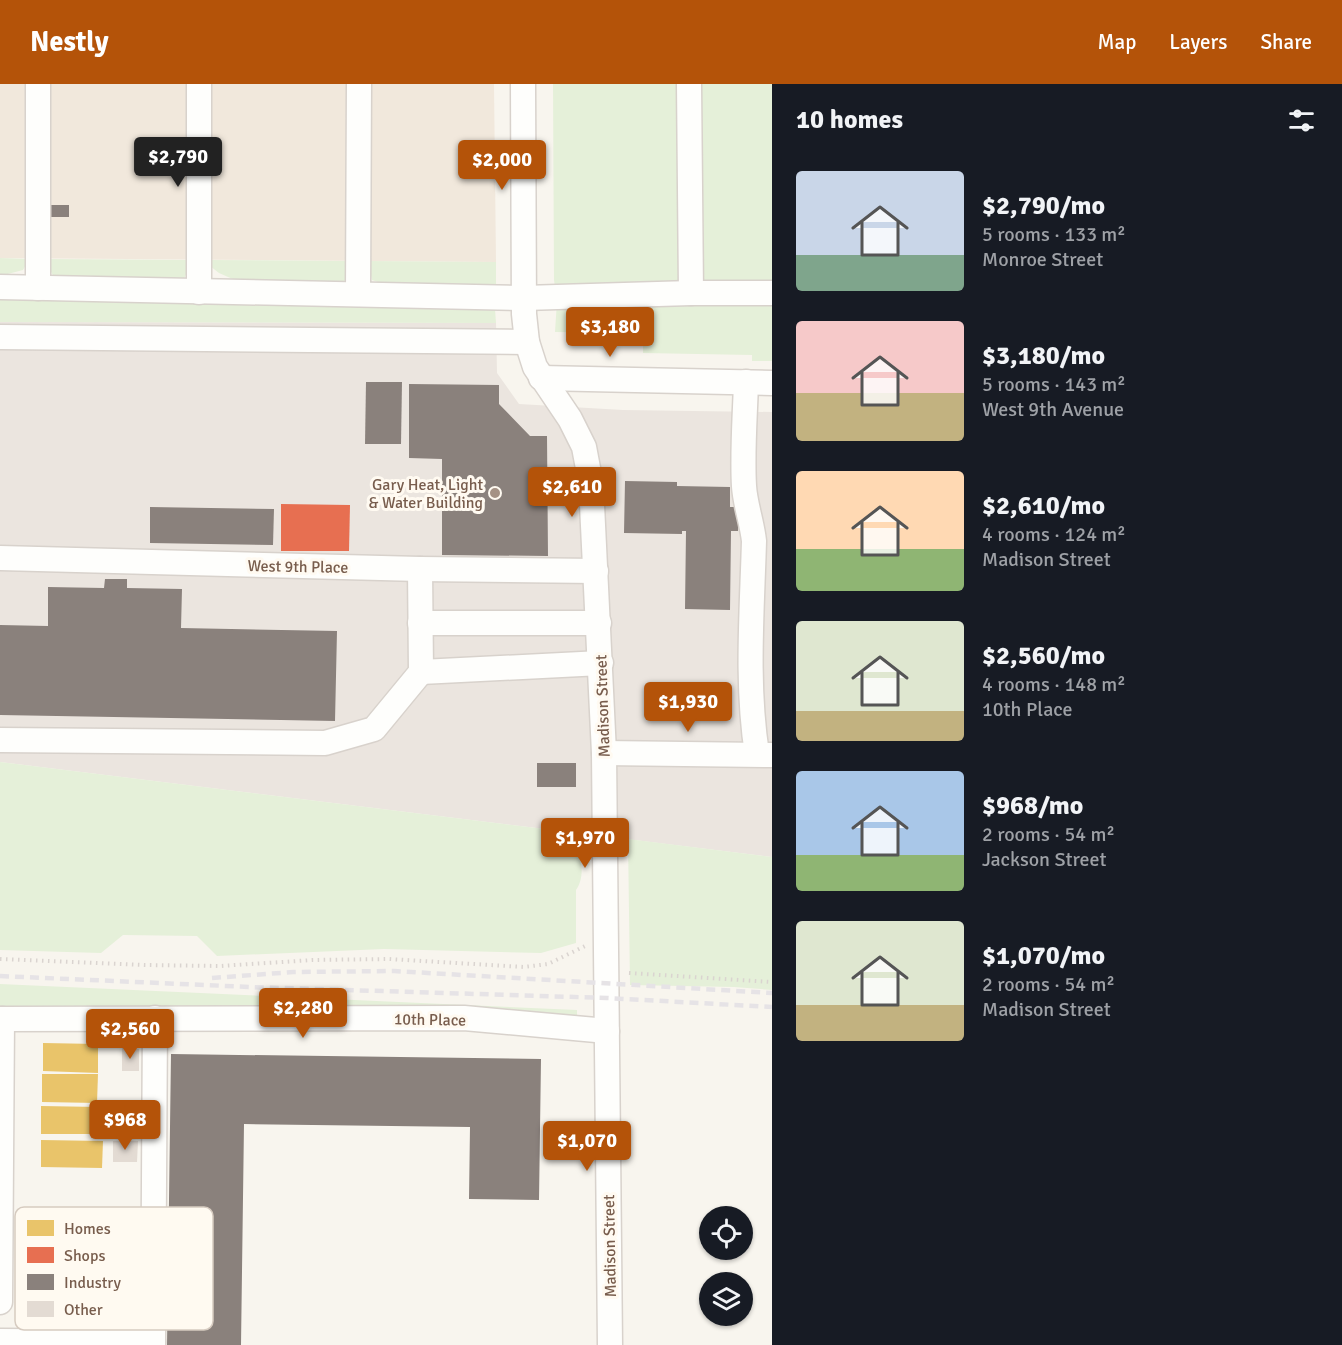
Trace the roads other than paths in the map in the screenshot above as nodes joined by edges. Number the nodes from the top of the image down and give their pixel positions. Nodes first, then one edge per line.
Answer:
1 (38, 84) edge
2 (199, 84) edge
3 (359, 84) edge
4 (523, 84) edge
5 (689, 84) edge
6 (0, 287) edge
7 (38, 288) junction
8 (199, 292) junction
9 (691, 293) junction
10 (772, 293) edge
11 (358, 294) junction
12 (524, 298) junction
13 (0, 337) edge
14 (527, 342) junction
15 (541, 378) junction
16 (746, 382) junction
17 (772, 383) edge
18 (0, 558) edge
19 (420, 569) junction
20 (596, 571) junction
21 (420, 623) junction
22 (599, 623) junction
23 (601, 663) junction
24 (421, 672) junction
25 (0, 740) edge
26 (604, 753) junction
27 (764, 755) edge
28 (155, 1018) junction
29 (1, 1019) edge
30 (607, 1031) junction
31 (154, 1207) edge
32 (0, 1302) edge
33 (0, 1341) edge
34 (153, 1343) edge
35 (610, 1345) edge

1 - 7 street
2 - 8 street
3 - 11 street
4 - 12 street, Madison Street
5 - 9 street
6 - 7 street
7 - 8 street
8 - 11 street
9 - 10 street
9 - 12 street
11 - 12 street
12 - 14 street, Madison Street
13 - 14 street
14 - 15 street, Madison Street
15 - 16 street
15 - 20 street, Madison Street
16 - 17 street
16 - 27 street
18 - 19 street, West 9th Place
19 - 20 street, West 9th Place
19 - 21 street
20 - 22 street, Madison Street
21 - 22 street
21 - 24 street
22 - 23 street, Madison Street
23 - 24 street
23 - 26 street, Madison Street
24 - 25 street
26 - 27 street
26 - 30 street, Madison Street
28 - 29 street, 10th Place
28 - 30 street, 10th Place
28 - 31 street
29 - 32 street
30 - 35 street, Madison Street
33 - 34 street

